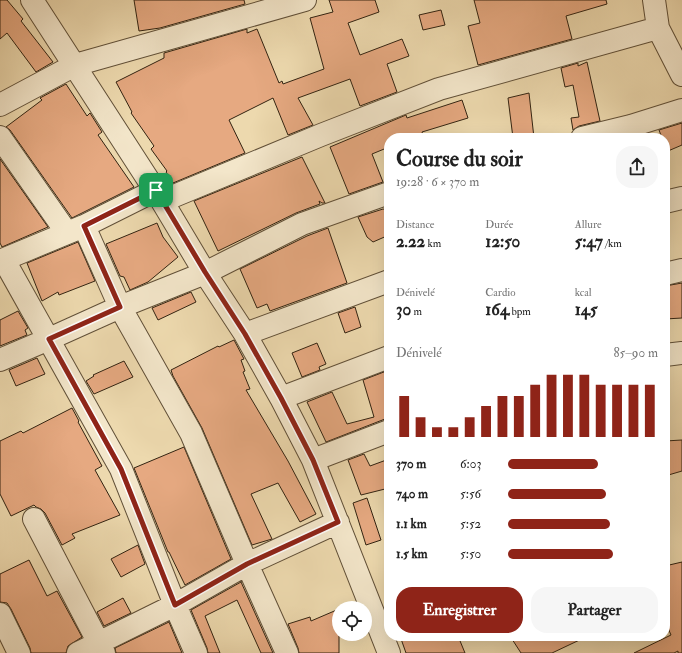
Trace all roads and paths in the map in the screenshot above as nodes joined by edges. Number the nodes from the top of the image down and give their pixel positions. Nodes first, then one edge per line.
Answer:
1 (32, 0) edge
2 (305, 0) edge
3 (654, 0) edge
4 (658, 28) junction
5 (75, 66) junction
6 (682, 75) edge
7 (0, 105) edge
8 (682, 110) edge
9 (602, 133) edge
10 (0, 137) edge
11 (384, 195) edge
12 (159, 196) junction
13 (682, 198) edge
14 (670, 201) edge
15 (75, 229) junction
16 (2, 261) edge
17 (682, 270) edge
18 (205, 272) junction
19 (670, 273) edge
20 (384, 283) edge
21 (120, 307) junction
22 (245, 334) junction
23 (49, 339) junction
24 (0, 360) edge
25 (384, 360) edge
26 (281, 398) junction
27 (384, 433) edge
28 (313, 460) junction
29 (34, 519) dead end
30 (338, 522) junction
31 (247, 564) junction
32 (175, 605) junction
33 (0, 614) edge
34 (384, 640) edge
35 (384, 641) edge
36 (101, 648) edge
37 (19, 653) edge
38 (78, 653) edge
39 (196, 653) edge
40 (287, 653) edge
41 (389, 653) edge

1 - 5 street
2 - 5 street
3 - 4 street
4 - 6 street
4 - 12 street
5 - 7 street
5 - 12 street
8 - 9 street
10 - 15 street
11 - 18 street
12 - 15 street
12 - 18 street
13 - 14 street
15 - 16 street
15 - 21 street
16 - 23 street
17 - 19 street
18 - 21 street
18 - 22 street
20 - 22 street
21 - 23 street
21 - 31 street
22 - 26 street
23 - 24 street
23 - 32 street
25 - 26 street
26 - 28 street
27 - 28 street
28 - 30 street
29 - 36 street
30 - 31 street
30 - 34 street
31 - 32 street
31 - 40 street
32 - 36 street
32 - 39 street
33 - 37 street
35 - 41 street
36 - 38 street

